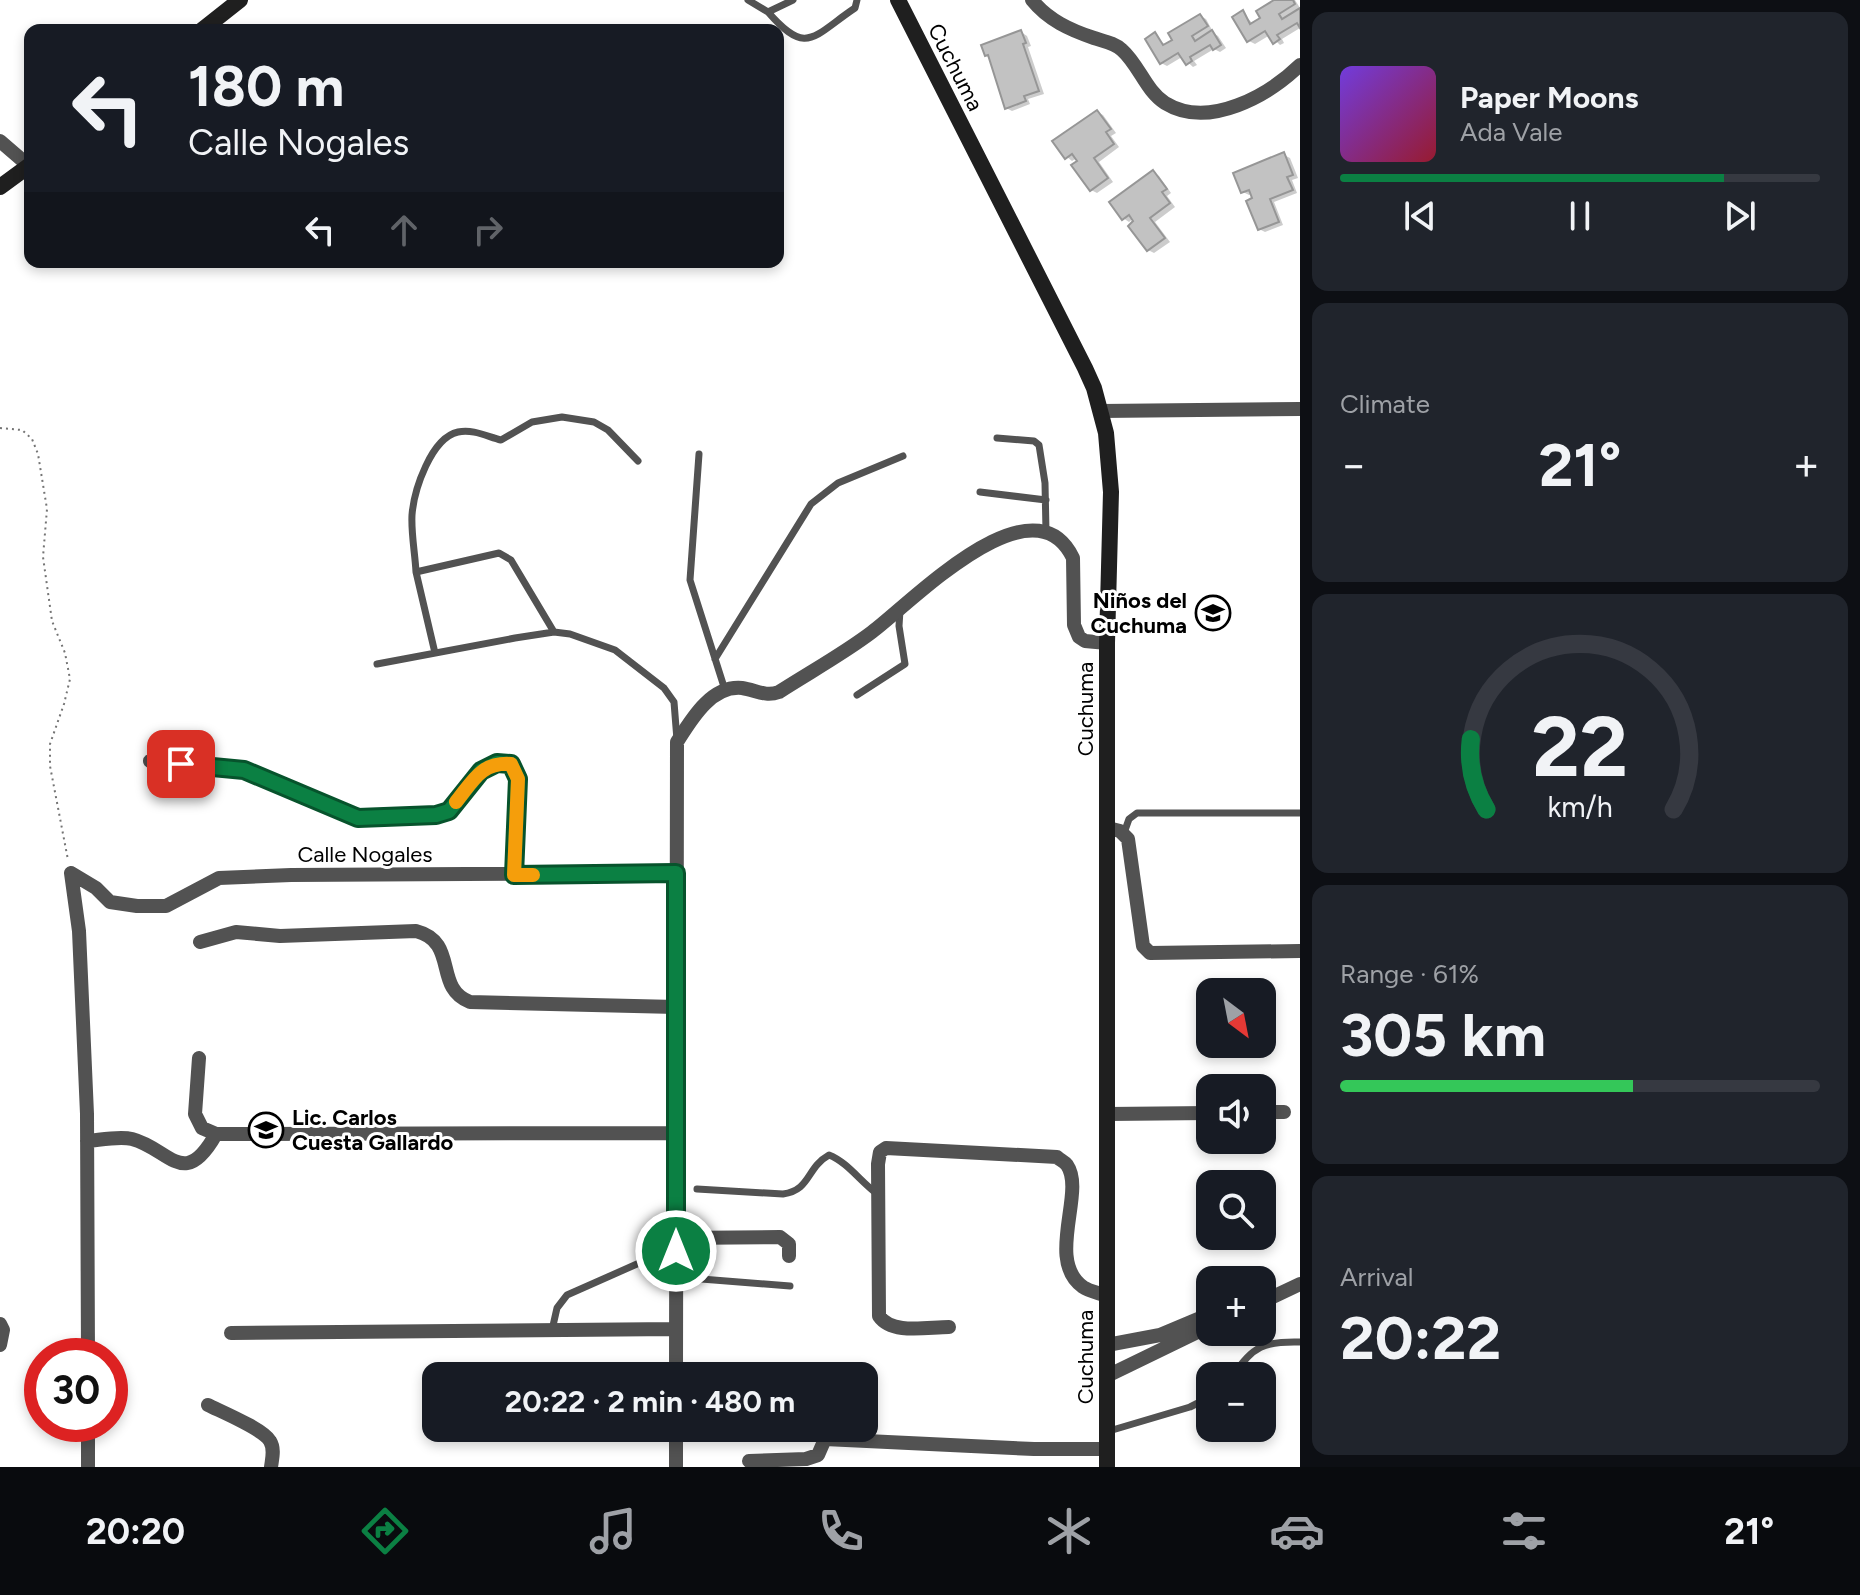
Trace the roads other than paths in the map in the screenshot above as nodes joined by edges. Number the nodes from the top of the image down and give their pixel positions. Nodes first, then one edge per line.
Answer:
1 (240, 0) edge
2 (748, 0) edge
3 (793, 0) edge
4 (857, 0) edge
5 (898, 0) edge
6 (1032, 0) edge
7 (768, 12) junction
8 (210, 24) edge
9 (778, 24) edge
10 (784, 31) edge
11 (1300, 65) edge
12 (0, 141) edge
13 (24, 161) edge
14 (24, 169) edge
15 (0, 187) edge
16 (1300, 409) edge
17 (1101, 411) junction
18 (997, 438) dead end
19 (699, 454) dead end
20 (903, 456) dead end
21 (638, 461) dead end
22 (980, 492) dead end
23 (1046, 500) junction
24 (1046, 531) junction
25 (416, 572) junction
26 (900, 608) junction
27 (554, 632) junction
28 (1107, 643) junction
29 (435, 653) junction
30 (715, 659) junction
31 (377, 664) dead end
32 (725, 690) junction
33 (857, 695) dead end
34 (677, 742) junction
35 (150, 761) dead end
36 (1300, 813) edge
37 (1116, 831) junction
38 (676, 873) junction
39 (514, 875) junction
40 (200, 942) dead end
41 (1300, 951) edge
42 (676, 1007) junction
43 (199, 1058) dead end
44 (1276, 1112) edge
45 (1284, 1112) dead end
46 (1196, 1113) edge
47 (1108, 1114) junction
48 (675, 1133) junction
49 (216, 1134) junction
50 (87, 1141) junction
51 (697, 1189) dead end
52 (878, 1194) junction
53 (676, 1244) junction
54 (789, 1256) dead end
55 (1300, 1273) edge
56 (676, 1277) junction
57 (1276, 1284) edge
58 (1300, 1284) edge
59 (790, 1286) dead end
60 (1276, 1295) edge
61 (1107, 1296) junction
62 (1196, 1320) edge
63 (0, 1324) edge
64 (949, 1327) dead end
65 (676, 1329) junction
66 (552, 1330) junction
67 (231, 1333) dead end
68 (1196, 1333) edge
69 (88, 1338) edge
70 (1300, 1342) edge
71 (0, 1345) edge
72 (1107, 1345) junction
73 (676, 1362) edge
74 (1245, 1362) edge
75 (1107, 1376) junction
76 (1196, 1404) edge
77 (208, 1405) dead end
78 (1107, 1440) junction
79 (88, 1442) edge
80 (676, 1442) edge
81 (749, 1461) dead end
82 (818, 1461) edge
83 (88, 1467) edge
84 (271, 1467) edge
85 (676, 1467) edge
86 (1107, 1467) edge

1 - 8 street
2 - 7 lane
3 - 7 lane
4 - 10 lane
5 - 17 street, Cuchuma
6 - 11 street
7 - 9 lane
12 - 13 street
14 - 15 street
16 - 17 street
17 - 28 street, Cuchuma
18 - 23 lane
19 - 30 lane
20 - 30 lane
21 - 25 lane
22 - 23 lane
23 - 24 lane
24 - 26 street
24 - 28 street
25 - 27 lane
25 - 29 lane
26 - 32 street
26 - 33 lane
27 - 29 lane
27 - 34 lane
28 - 37 street, Cuchuma
29 - 31 lane
30 - 32 lane
32 - 34 street
34 - 38 street
35 - 39 street
36 - 37 lane
37 - 41 street
37 - 47 street, Cuchuma
38 - 39 street, Calle Nogales
38 - 42 street
39 - 50 street, Calle Nogales
40 - 42 street
42 - 48 street
43 - 49 street
44 - 45 street
46 - 47 street
47 - 61 street, Cuchuma
48 - 49 street
48 - 53 street
49 - 50 street
50 - 69 street
51 - 52 lane
52 - 61 street
52 - 64 street
53 - 54 street
53 - 56 street
53 - 66 lane
55 - 57 street
56 - 59 lane
56 - 65 street
58 - 60 street
61 - 72 street, Cuchuma
62 - 72 street
63 - 71 street
65 - 66 street
65 - 73 street
66 - 67 street
68 - 75 street
70 - 74 lane
72 - 75 street, Cuchuma
75 - 78 street, Cuchuma
76 - 78 lane
77 - 84 street
78 - 82 street
78 - 86 street, Cuchuma
79 - 83 street
80 - 85 street
81 - 82 street

